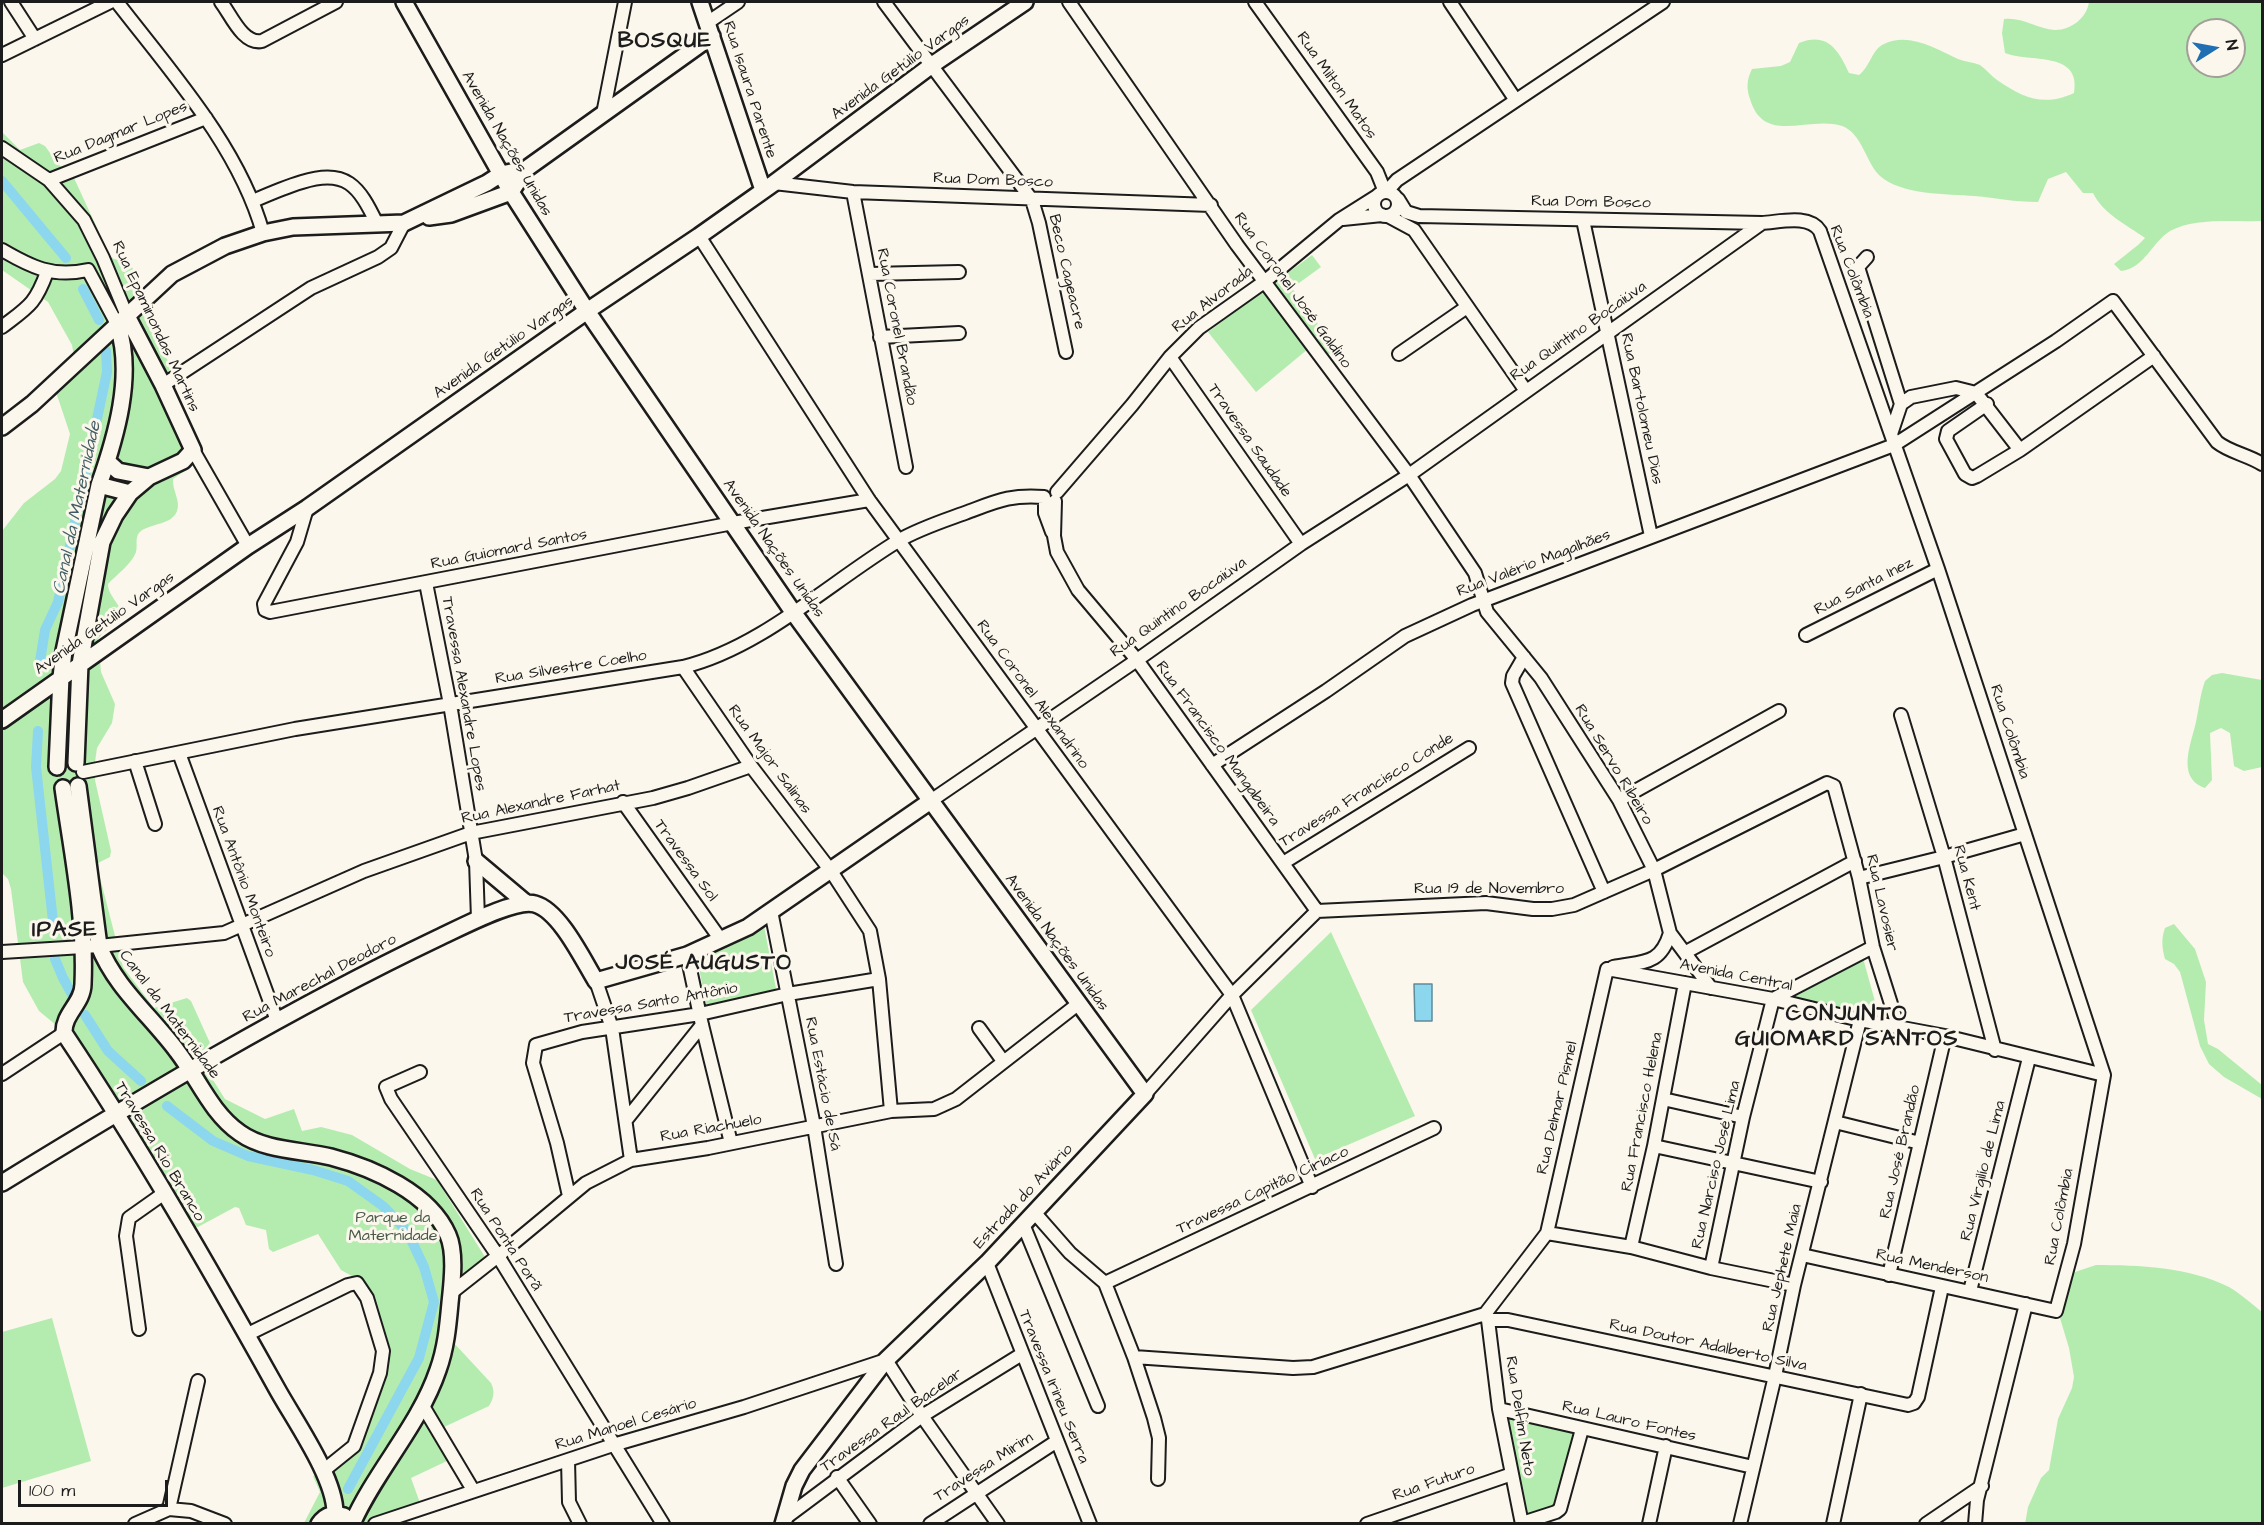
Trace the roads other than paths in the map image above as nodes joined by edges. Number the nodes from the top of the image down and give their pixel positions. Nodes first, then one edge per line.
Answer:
1 (11, 2) edge
2 (110, 2) edge
3 (117, 2) edge
4 (221, 2) edge
5 (336, 2) edge
6 (404, 2) edge
7 (625, 2) edge
8 (700, 2) edge
9 (738, 2) edge
10 (884, 2) edge
11 (1025, 2) edge
12 (1070, 2) edge
13 (1255, 2) edge
14 (1450, 2) edge
15 (1663, 2) edge
16 (710, 29) junction
17 (35, 39) junction
18 (2, 56) edge
19 (932, 65) junction
20 (1515, 99) junction
21 (603, 114) junction
22 (206, 118) junction
23 (2, 148) edge
24 (526, 169) junction
25 (501, 174) junction
26 (49, 180) junction
27 (768, 186) junction
28 (511, 192) junction
29 (854, 192) junction
30 (1388, 195) junction
31 (1032, 200) junction
32 (253, 201) junction
33 (1211, 205) junction
34 (1385, 215) junction
35 (1339, 220) junction
36 (1583, 220) junction
37 (411, 221) junction
38 (1416, 222) junction
39 (1762, 223) junction
40 (377, 224) junction
41 (263, 233) junction
42 (699, 237) junction
43 (2, 250) edge
44 (1867, 257) dead end
45 (103, 258) junction
46 (88, 270) junction
47 (47, 272) junction
48 (960, 272) dead end
49 (870, 274) junction
50 (1264, 282) junction
51 (1467, 307) junction
52 (587, 311) junction
53 (122, 321) junction
54 (2, 327) edge
55 (958, 333) dead end
56 (1609, 333) junction
57 (880, 337) junction
58 (1066, 352) dead end
59 (1399, 354) dead end
60 (2154, 356) junction
61 (1170, 357) junction
62 (163, 385) junction
63 (1526, 391) junction
64 (1976, 393) junction
65 (1901, 404) junction
66 (1986, 404) junction
67 (2, 427) edge
68 (1893, 440) junction
69 (193, 450) junction
70 (2020, 450) junction
71 (107, 461) junction
72 (2262, 464) edge
73 (906, 467) dead end
74 (1408, 475) junction
75 (149, 477) junction
76 (99, 485) junction
77 (130, 493) junction
78 (1050, 494) junction
79 (869, 500) junction
80 (307, 508) junction
81 (733, 523) junction
82 (1651, 536) junction
83 (899, 540) junction
84 (1301, 544) junction
85 (248, 546) junction
86 (1938, 569) junction
87 (426, 583) junction
88 (1483, 601) junction
89 (793, 612) junction
90 (1806, 635) dead end
91 (1524, 657) junction
92 (1137, 660) junction
93 (80, 664) junction
94 (683, 667) junction
95 (61, 677) junction
96 (450, 704) junction
97 (1779, 711) dead end
98 (4, 716) edge
99 (1901, 716) dead end
100 (1036, 729) junction
101 (1469, 748) dead end
102 (179, 753) junction
103 (135, 761) junction
104 (1212, 765) junction
105 (751, 766) junction
106 (57, 767) junction
107 (75, 777) junction
108 (1834, 786) joint
109 (932, 800) junction
110 (1619, 800) junction
111 (623, 802) junction
112 (155, 824) dead end
113 (471, 833) junction
114 (2025, 834) junction
115 (1944, 857) junction
116 (476, 861) junction
117 (1855, 861) junction
118 (1282, 863) junction
119 (1654, 870) junction
120 (831, 871) junction
121 (1859, 878) junction
122 (1604, 892) junction
123 (525, 903) junction
124 (771, 911) junction
125 (1317, 911) junction
126 (478, 919) junction
127 (241, 927) junction
128 (1670, 933) junction
129 (721, 939) junction
130 (83, 946) junction
131 (99, 946) junction
132 (1873, 946) junction
133 (2, 952) edge
134 (1686, 952) junction
135 (687, 955) junction
136 (1655, 958) junction
137 (1607, 969) junction
138 (1657, 978) junction
139 (879, 979) junction
140 (596, 981) junction
141 (1685, 984) junction
142 (1712, 988) junction
143 (788, 994) junction
144 (1233, 996) junction
145 (1773, 999) junction
146 (1078, 1004) junction
147 (701, 1020) junction
148 (1860, 1020) junction
149 (277, 1021) junction
150 (1898, 1026) junction
151 (612, 1028) junction
152 (979, 1028) dead end
153 (64, 1033) junction
154 (1945, 1036) junction
155 (1995, 1050) junction
156 (2029, 1058) junction
157 (1003, 1061) junction
158 (191, 1070) junction
159 (420, 1072) dead end
160 (2, 1074) edge
161 (2104, 1075) junction
162 (1145, 1094) junction
163 (1663, 1099) junction
164 (891, 1111) junction
165 (117, 1113) junction
166 (1743, 1117) junction
167 (626, 1120) junction
168 (1835, 1122) junction
169 (814, 1126) junction
170 (1434, 1128) dead end
171 (731, 1143) junction
172 (1920, 1143) junction
173 (1654, 1146) junction
174 (631, 1160) junction
175 (1733, 1164) junction
176 (1821, 1182) junction
177 (2, 1183) edge
178 (1312, 1187) junction
179 (163, 1194) junction
180 (569, 1196) junction
181 (1034, 1212) junction
182 (1023, 1224) junction
183 (1547, 1233) junction
184 (1631, 1247) junction
185 (1802, 1255) junction
186 (498, 1256) junction
187 (987, 1263) junction
188 (836, 1264) dead end
189 (1711, 1268) junction
190 (1889, 1275) junction
191 (1105, 1283) junction
192 (1794, 1285) junction
193 (1942, 1287) junction
194 (1970, 1292) junction
195 (451, 1293) junction
196 (2026, 1304) junction
197 (2056, 1311) joint
198 (1486, 1317) junction
199 (139, 1329) dead end
200 (246, 1335) junction
201 (1022, 1354) junction
202 (1134, 1358) junction
203 (886, 1360) junction
204 (1776, 1376) junction
205 (198, 1381) dead end
206 (1861, 1394) junction
207 (423, 1406) junction
208 (1098, 1406) dead end
209 (1499, 1408) junction
210 (922, 1416) junction
211 (1582, 1429) junction
212 (1057, 1441) junction
213 (613, 1445) junction
214 (1666, 1446) junction
215 (568, 1460) junction
216 (1753, 1467) junction
217 (323, 1471) junction
218 (1512, 1474) junction
219 (837, 1478) junction
220 (1158, 1479) dead end
221 (1982, 1486) junction
222 (473, 1490) junction
223 (975, 1493) junction
224 (169, 1509) junction
225 (335, 1513) junction
226 (784, 1521) edge
227 (1522, 1523) edge
228 (135, 1524) edge
229 (225, 1524) edge
230 (319, 1524) edge
231 (351, 1524) edge
232 (375, 1524) edge
233 (580, 1524) edge
234 (663, 1524) edge
235 (870, 1524) edge
236 (930, 1524) edge
237 (998, 1524) edge
238 (1090, 1524) edge
239 (1367, 1524) edge
240 (1649, 1524) edge
241 (1740, 1524) edge
242 (1833, 1524) edge
243 (1926, 1524) edge
244 (1975, 1524) edge

1 - 17 street
2 - 17 street
3 - 22 street
4 - 5 street
6 - 25 street, Avenida Nações Unidas
7 - 21 street
8 - 16 street, Rua Isaura Parente
9 - 16 street
10 - 19 street
11 - 19 street, Avenida Getúlio Vargas
12 - 33 street, Rua Coronel José Galdino
13 - 30 street, Rua Milton Matos
14 - 20 street
15 - 20 street
16 - 21 street
16 - 27 street, Rua Isaura Parente
17 - 18 street
19 - 27 street, Avenida Getúlio Vargas
19 - 31 street
20 - 30 street
21 - 24 street
22 - 26 street, Rua Dagmar Lopes
22 - 32 street
23 - 26 street, Rua Epaminondas Martins
24 - 25 street
24 - 28 street
25 - 28 street, Avenida Nações Unidas
25 - 37 street
26 - 45 street, Rua Epaminondas Martins
27 - 29 street, Rua Dom Bosco
27 - 42 street, Avenida Getúlio Vargas
28 - 37 street
28 - 52 street, Avenida Nações Unidas
29 - 31 street, Rua Dom Bosco
29 - 49 street, Rua Coronel Brandão
30 - 34 street
30 - 34 street
30 - 35 street, Rua Alvorada
30 - 38 street
31 - 33 street, Rua Dom Bosco
31 - 58 street, Beco Cageacre
32 - 40 street
32 - 41 street
33 - 50 street, Rua Coronel José Galdino
34 - 35 street
34 - 38 street
35 - 50 street, Rua Alvorada
36 - 38 street, Rua Dom Bosco
36 - 39 street, Rua Dom Bosco
36 - 56 street, Rua Bartolomeu Dias
37 - 40 street
37 - 62 street
38 - 51 street
39 - 56 street, Rua Quintino Bocaiúva
39 - 68 street, Rua Colômbia
40 - 41 street
41 - 53 street
42 - 52 street, Avenida Getúlio Vargas
42 - 79 street, Rua Coronel Alexandrino
43 - 47 street
44 - 65 street
45 - 46 street
45 - 53 street, Rua Epaminondas Martins
46 - 47 street
46 - 53 street
47 - 54 street
48 - 49 street
49 - 57 street, Rua Coronel Brandão
50 - 61 street, Rua Alvorada
50 - 74 street, Rua Coronel José Galdino
51 - 59 street
51 - 63 street
52 - 80 street, Avenida Getúlio Vargas
52 - 81 street, Avenida Nações Unidas
53 - 62 street, Rua Epaminondas Martins
53 - 67 street
53 - 71 street
55 - 57 street
56 - 63 street, Rua Quintino Bocaiúva
56 - 82 street, Rua Bartolomeu Dias
57 - 73 street, Rua Coronel Brandão
60 - 64 street, Rua Valério Magalhães
60 - 70 street
60 - 72 street
61 - 78 street, Rua Alvorada
61 - 84 street, Travessa Saudade
62 - 69 street, Rua Epaminondas Martins
63 - 74 street, Rua Quintino Bocaiúva
64 - 65 street
64 - 66 street
64 - 68 street, Rua Valério Magalhães
65 - 68 street
66 - 70 street
66 - 70 street
68 - 82 street, Rua Valério Magalhães
68 - 86 street, Rua Colômbia
69 - 75 street
69 - 85 street, Rua Epaminondas Martins
71 - 75 street
71 - 76 street
74 - 84 street, Rua Quintino Bocaiúva
74 - 88 street, Rua Coronel José Galdino
75 - 77 street
76 - 77 street
76 - 95 street
77 - 93 street
78 - 83 street, Rua Silvestre Coelho
78 - 92 street, Rua Francisco Mangabeira
79 - 81 street, Rua Guiomard Santos
79 - 83 street, Rua Coronel Alexandrino
80 - 85 street, Avenida Getúlio Vargas
80 - 87 street, Rua Guiomard Santos
81 - 87 street, Rua Guiomard Santos
81 - 89 street, Avenida Nações Unidas
82 - 88 street, Rua Valério Magalhães
83 - 89 street, Rua Silvestre Coelho
83 - 100 street, Rua Coronel Alexandrino
84 - 92 street, Rua Quintino Bocaiúva
85 - 93 street, Avenida Getúlio Vargas
86 - 90 street, Rua Santa Inez
86 - 114 street, Rua Colômbia
87 - 96 street, Travessa Alexandre Lopes
88 - 91 street, Rua Servo Ribeiro
88 - 104 street, Rua Valério Magalhães
89 - 94 street, Rua Silvestre Coelho
89 - 109 street, Avenida Nações Unidas
91 - 110 street, Rua Servo Ribeiro
91 - 122 street
92 - 100 street, Rua Quintino Bocaiúva
92 - 104 street, Rua Francisco Mangabeira
93 - 95 street, Avenida Getúlio Vargas
93 - 107 street
94 - 96 street, Rua Silvestre Coelho
94 - 105 street, Rua Major Salinas
95 - 98 street, Avenida Getúlio Vargas
95 - 106 street
96 - 102 street, Rua Silvestre Coelho
96 - 113 street, Travessa Alexandre Lopes
97 - 110 street
99 - 115 street, Rua Kent
100 - 109 street, Rua Quintino Bocaiúva
100 - 144 street, Rua Coronel Alexandrino
101 - 118 street, Travessa Francisco Conde
102 - 103 street, Rua Silvestre Coelho
102 - 127 street, Rua Antônio Monteiro
103 - 107 street, Rua Silvestre Coelho
103 - 112 street
104 - 118 street, Rua Francisco Mangabeira
105 - 111 street, Rua Alexandre Farhat
105 - 120 street, Rua Major Salinas
106 - 107 street
106 - 107 street
107 - 130 street
107 - 131 street, Canal da Maternidade
108 - 117 street, Rua Lavosier
108 - 119 street, Rua 19 de Novembro
109 - 120 street, Rua Quintino Bocaiúva
109 - 146 street, Avenida Nações Unidas
110 - 119 street, Rua Servo Ribeiro
111 - 113 street, Rua Alexandre Farhat
111 - 129 street, Travessa Sol
113 - 116 street, Travessa Alexandre Lopes
113 - 127 street, Rua Alexandre Farhat
114 - 115 street
114 - 161 street, Rua Colômbia
115 - 121 street
115 - 155 street, Rua Kent
116 - 123 street
116 - 126 street, Travessa Alexandre Lopes
117 - 121 street, Rua Lavosier
117 - 134 street
118 - 125 street, Rua Francisco Mangabeira
119 - 122 street, Rua 19 de Novembro
119 - 128 street, Rua Servo Ribeiro
120 - 124 street, Rua Quintino Bocaiúva
120 - 139 street, Rua Major Salinas
121 - 132 street, Rua Lavosier
122 - 125 street, Rua 19 de Novembro
123 - 126 street, Rua Marechal Deodoro
123 - 140 street
124 - 129 street, Rua Quintino Bocaiúva
124 - 143 street, Rua Estácio de Sá
125 - 144 street, Estrada do Aviário
126 - 149 street, Rua Marechal Deodoro
127 - 131 street, Rua Alexandre Farhat
127 - 149 street, Rua Antônio Monteiro
128 - 134 street, Rua Servo Ribeiro
128 - 136 street
129 - 135 street, Rua Quintino Bocaiúva
130 - 131 street, Rua Alexandre Farhat
130 - 133 street, Rua Alexandre Farhat
130 - 153 street
131 - 158 street, Canal da Maternidade
132 - 145 street
132 - 150 street, Rua Lavosier
134 - 142 street, Rua Servo Ribeiro
135 - 140 street, Rua Quintino Bocaiúva
135 - 147 street
136 - 137 street
136 - 138 street
137 - 138 street, Avenida Central
137 - 183 street, Rua Delmar Pismel
138 - 141 street, Avenida Central
139 - 143 street, Travessa Santo Antônio
139 - 164 street, Rua Major Salinas
140 - 151 street
141 - 142 street, Avenida Central
141 - 163 street, Rua Francisco Helena
142 - 145 street, Avenida Central
143 - 147 street, Travessa Santo Antônio
143 - 169 street, Rua Estácio de Sá
144 - 162 street, Estrada do Aviário
144 - 178 street, Rua Coronel Alexandrino
145 - 148 street, Avenida Central
145 - 166 street, Rua Narciso José Lima
146 - 157 street, Rua Riachuelo
146 - 162 street, Avenida Nações Unidas
147 - 151 street, Travessa Santo Antônio
147 - 167 street
147 - 171 street
148 - 150 street, Avenida Central
148 - 168 street, Rua Jephete Maia
149 - 158 street, Rua Marechal Deodoro
150 - 154 street, Avenida Central
151 - 167 street
151 - 180 street, Travessa Santo Antônio
152 - 157 street
153 - 160 street
153 - 165 street, Travessa Rio Branco
154 - 155 street, Avenida Central
154 - 172 street, Rua José Brandão
155 - 156 street, Avenida Central
156 - 161 street, Avenida Central
156 - 194 street, Rua Virgilío de Lima
157 - 164 street, Rua Riachuelo
158 - 165 street, Rua Marechal Deodoro
158 - 195 street, Canal da Maternidade
159 - 186 street, Rua Ponta Porã
161 - 197 street, Rua Colômbia
162 - 181 street, Estrada do Aviário
163 - 166 street
163 - 173 street, Rua Francisco Helena
164 - 169 street, Rua Riachuelo
165 - 177 street, Rua Marechal Deodoro
165 - 179 street, Travessa Rio Branco
166 - 175 street, Rua Narciso José Lima
167 - 174 street
168 - 172 street
168 - 176 street, Rua Jephete Maia
169 - 171 street, Rua Riachuelo
169 - 188 street, Rua Estácio de Sá
170 - 178 street, Travessa Capitão Ciríaco
171 - 174 street, Rua Riachuelo
172 - 190 street, Rua José Brandão
173 - 175 street
173 - 184 street, Rua Francisco Helena
174 - 180 street, Rua Riachuelo
175 - 176 street
175 - 189 street, Rua Narciso José Lima
176 - 185 street, Rua Jephete Maia
178 - 191 street, Travessa Capitão Ciríaco
179 - 199 street
179 - 200 street, Travessa Rio Branco
180 - 186 street, Rua Riachuelo
181 - 182 street, Estrada do Aviário
181 - 191 street
182 - 187 street, Estrada do Aviário
182 - 208 street
183 - 184 street
183 - 198 street, Rua Delmar Pismel
184 - 189 street
185 - 190 street, Rua Menderson
185 - 192 street, Rua Jephete Maia
186 - 195 street, Rua Riachuelo
186 - 213 street, Rua Ponta Porã
187 - 201 street, Travessa Irineu Serra
187 - 203 street, Estrada do Aviário
189 - 192 street
190 - 193 street, Rua Menderson
191 - 202 street
192 - 204 street, Rua Jephete Maia
193 - 194 street, Rua Menderson
193 - 206 street, Rua Doutor Adalberto Silva
194 - 196 street, Rua Menderson
195 - 207 street, Canal da Maternidade
196 - 197 street, Rua Menderson
196 - 221 street
198 - 202 street
198 - 204 street, Rua Doutor Adalberto Silva
198 - 209 street, Rua Delfim Neto
200 - 217 street, Travessa Rio Branco
200 - 217 street
201 - 210 street, Travessa Raul Bacelar
201 - 212 street, Travessa Irineu Serra
202 - 220 street
203 - 210 street
203 - 213 street, Rua Manoel Cesário
203 - 226 street, Estrada do Aviário
204 - 206 street, Rua Doutor Adalberto Silva
204 - 216 street, Rua Jephete Maia
205 - 224 street
206 - 242 street
207 - 222 street
207 - 231 street, Canal da Maternidade
209 - 211 street, Rua Lauro Fontes
209 - 218 street, Rua Delfim Neto
210 - 219 street, Travessa Raul Bacelar
210 - 223 street
211 - 214 street, Rua Lauro Fontes
211 - 227 street
212 - 223 street, Travessa Mirim
212 - 238 street, Travessa Irineu Serra
213 - 215 street, Rua Manoel Cesário
213 - 234 street, Rua Ponta Porã
214 - 216 street, Rua Lauro Fontes
214 - 240 street
215 - 222 street, Rua Manoel Cesário
215 - 233 street
216 - 241 street, Rua Jephete Maia
217 - 225 street, Travessa Rio Branco
218 - 227 street, Rua Delfim Neto
218 - 239 street, Rua Futuro
219 - 226 street, Travessa Raul Bacelar
219 - 235 street
221 - 243 street
221 - 244 street
222 - 232 street, Rua Manoel Cesário
223 - 236 street, Travessa Mirim
223 - 237 street
224 - 228 street
224 - 229 street
225 - 230 street
225 - 231 street

